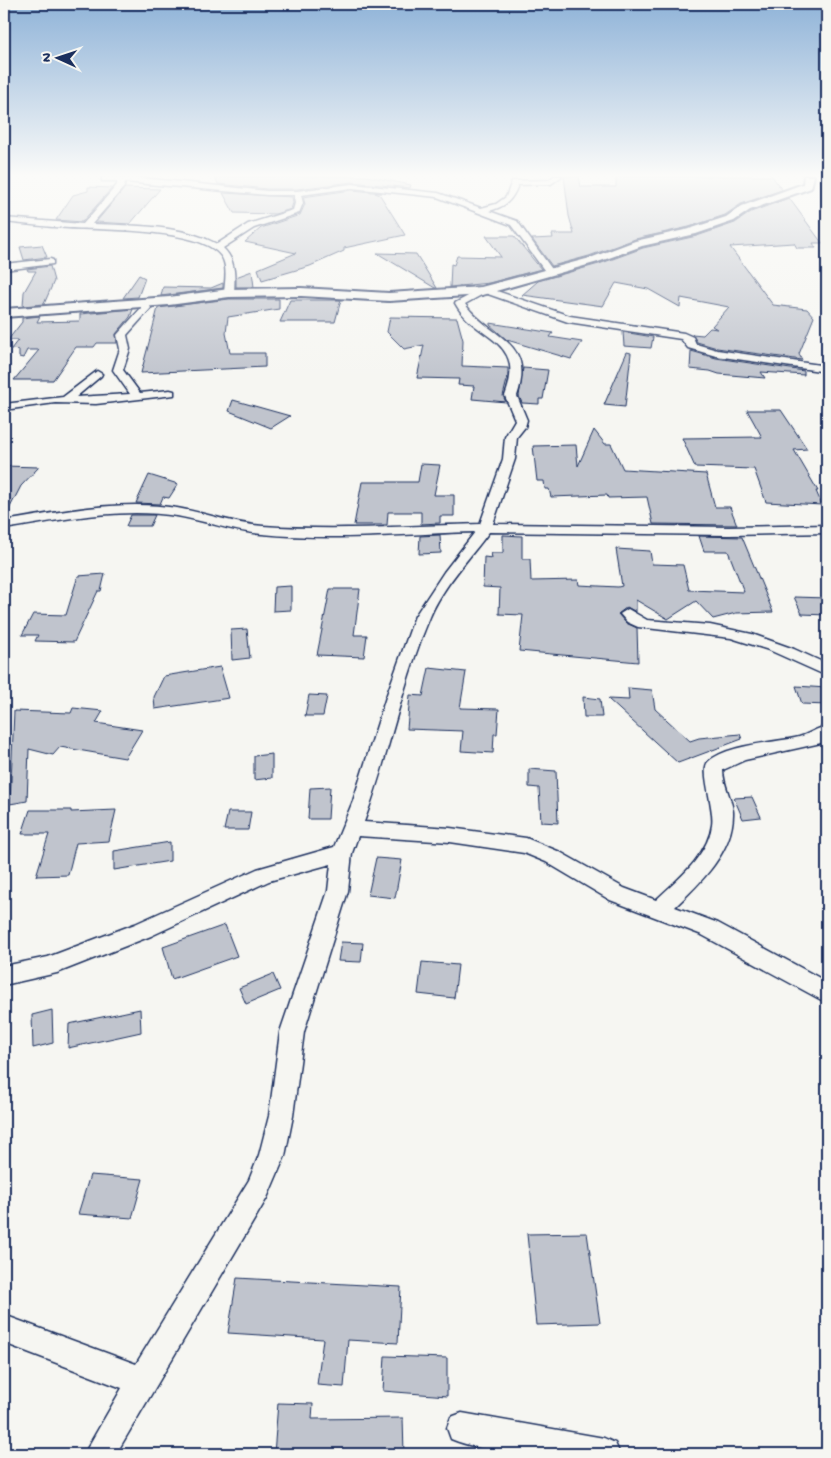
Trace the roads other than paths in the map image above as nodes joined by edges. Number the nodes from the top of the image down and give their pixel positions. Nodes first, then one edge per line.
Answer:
1 (209, 244) edge
2 (224, 244) edge
3 (531, 244) edge
4 (636, 244) edge
5 (218, 248) junction
6 (50, 262) dead end
7 (4, 267) edge
8 (550, 272) junction
9 (483, 291) junction
10 (229, 293) junction
11 (144, 303) junction
12 (4, 314) edge
13 (827, 369) edge
14 (97, 374) dead end
15 (170, 393) dead end
16 (138, 397) junction
17 (67, 400) junction
18 (4, 407) edge
19 (4, 525) edge
20 (484, 528) junction
21 (827, 530) edge
22 (628, 614) dead end
23 (827, 670) edge
24 (827, 732) edge
25 (352, 828) junction
26 (342, 854) junction
27 (660, 909) junction
28 (4, 975) edge
29 (827, 993) edge
30 (4, 1329) edge
31 (142, 1381) junction
32 (462, 1428) dead end
33 (99, 1454) edge
34 (604, 1454) edge

1 - 5 street
2 - 5 street
3 - 8 street
4 - 8 street
5 - 10 street
6 - 7 street
8 - 9 street
9 - 10 street
9 - 13 street
9 - 20 street
10 - 11 street
11 - 12 street
11 - 16 street
14 - 17 street
15 - 16 street
16 - 17 street
17 - 18 street
19 - 20 street
20 - 21 street
20 - 25 street
22 - 23 street
24 - 27 street
25 - 26 street
25 - 27 street
26 - 28 street
26 - 31 street
27 - 29 street
30 - 31 street
31 - 33 street
32 - 34 street

